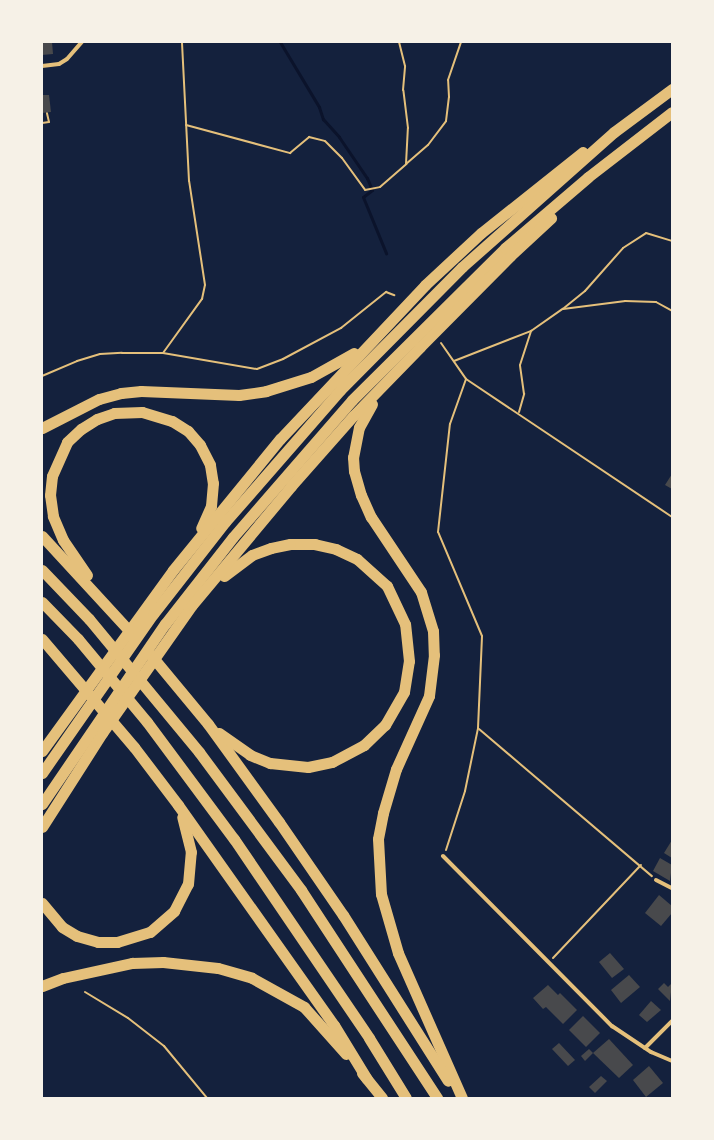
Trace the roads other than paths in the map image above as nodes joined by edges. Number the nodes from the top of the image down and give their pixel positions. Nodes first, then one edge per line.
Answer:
1 (82, 42) edge
2 (42, 66) edge
3 (672, 89) edge
4 (672, 112) edge
5 (614, 132) junction
6 (642, 136) junction
7 (375, 337) junction
8 (420, 347) junction
9 (42, 428) edge
10 (42, 536) edge
11 (42, 570) edge
12 (173, 570) junction
13 (104, 601) junction
14 (42, 602) edge
15 (192, 605) junction
16 (149, 611) junction
17 (169, 628) junction
18 (42, 639) edge
19 (208, 724) junction
20 (98, 730) junction
21 (54, 732) junction
22 (42, 744) edge
23 (42, 751) edge
24 (80, 768) junction
25 (42, 773) edge
26 (42, 804) edge
27 (178, 805) junction
28 (42, 827) edge
29 (42, 832) edge
30 (444, 856) road end
31 (656, 880) road end
32 (672, 888) edge
33 (42, 903) edge
34 (42, 986) edge
35 (672, 1021) edge
36 (645, 1048) junction
37 (672, 1061) edge
38 (367, 1079) junction
39 (382, 1098) edge
40 (406, 1098) edge
41 (437, 1098) edge
42 (461, 1098) edge

1 - 2 street
3 - 5 highway
4 - 6 highway
5 - 7 highway
5 - 16 highway
6 - 8 highway
6 - 17 highway
7 - 9 highway
7 - 12 highway
8 - 15 highway
8 - 42 highway
10 - 13 highway
11 - 41 highway
12 - 13 highway
12 - 16 highway
13 - 19 highway
14 - 40 highway
15 - 17 highway
15 - 19 highway
16 - 21 highway
16 - 25 highway
17 - 20 highway
18 - 27 highway
19 - 42 highway
20 - 24 highway
20 - 26 highway
21 - 22 highway
21 - 23 highway
24 - 28 highway
24 - 29 highway
27 - 33 highway
27 - 38 highway
30 - 36 street
31 - 32 street
34 - 38 highway
35 - 36 street
36 - 37 street
38 - 39 highway

